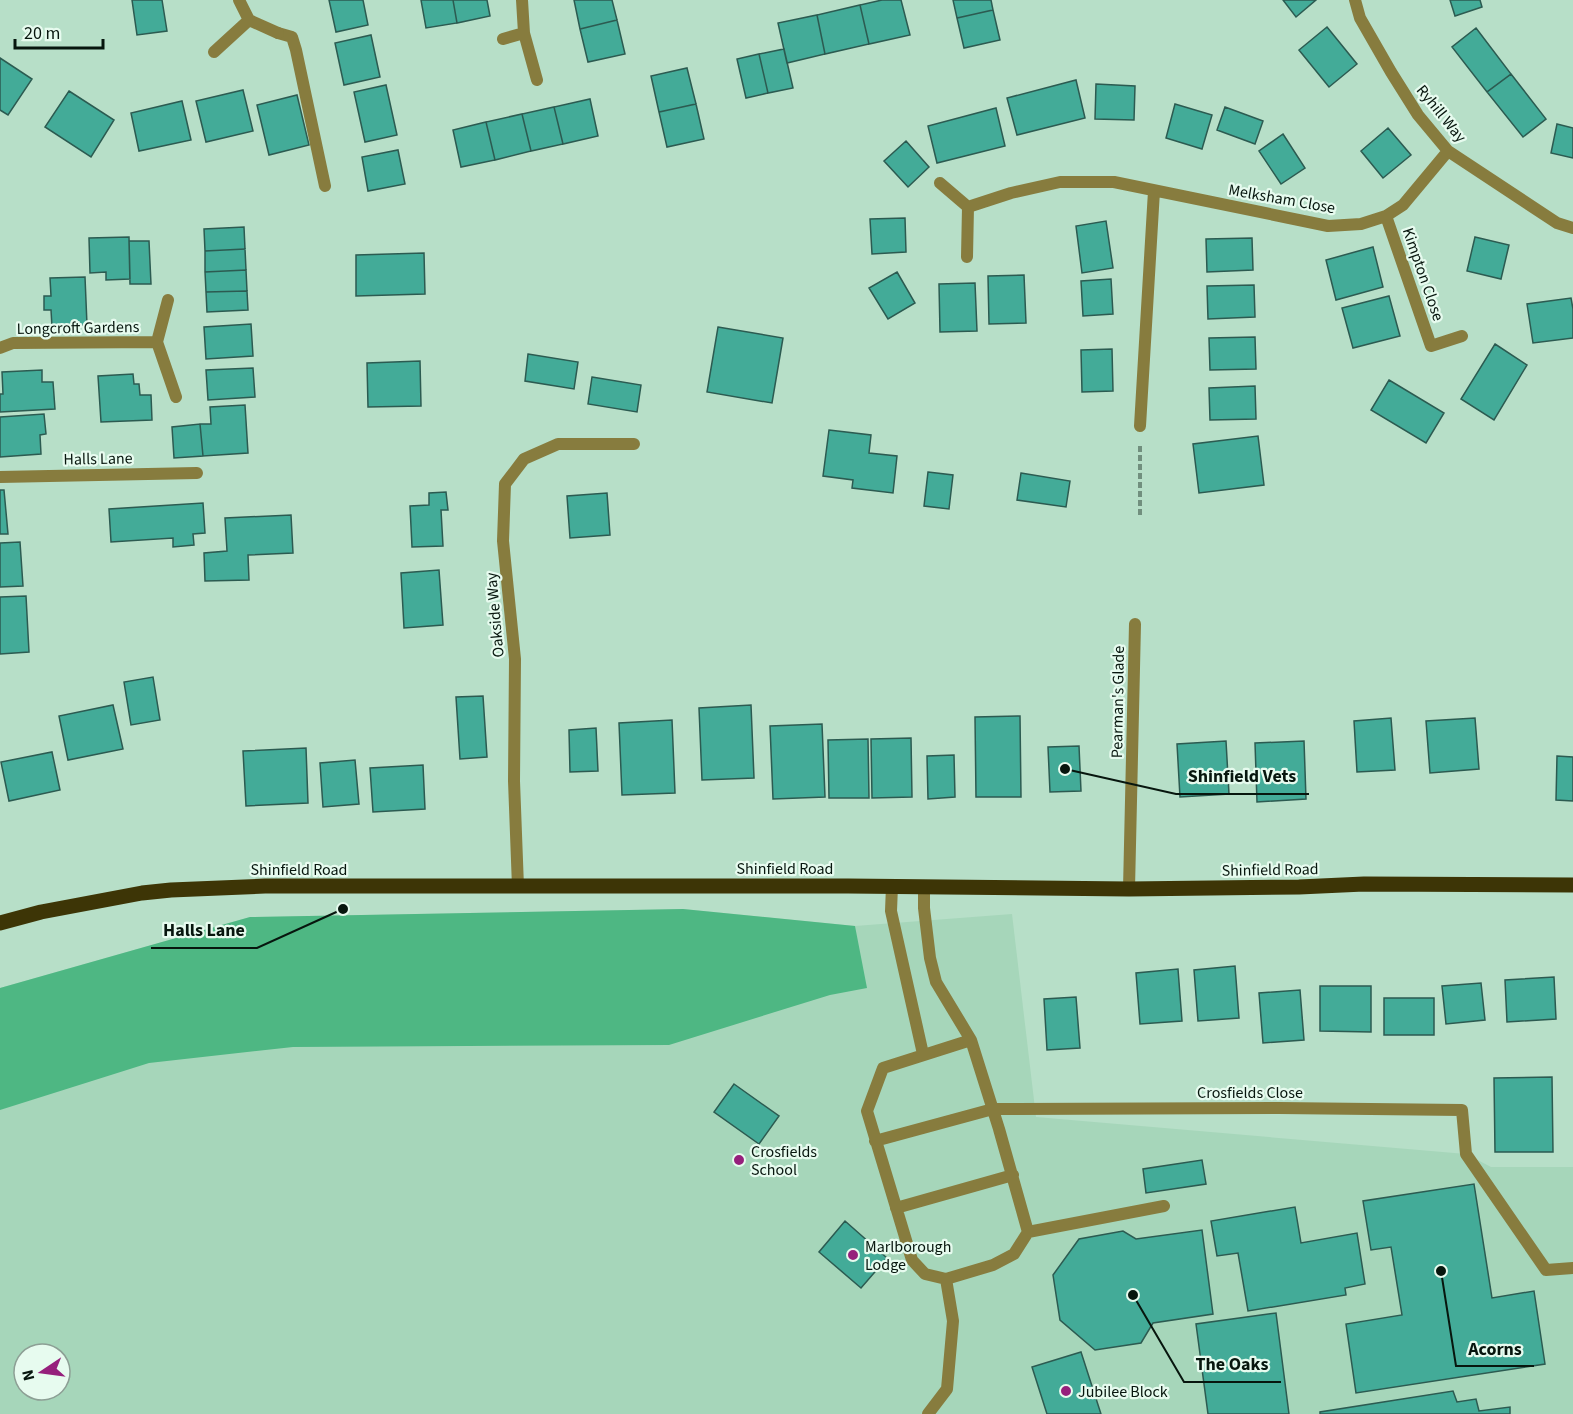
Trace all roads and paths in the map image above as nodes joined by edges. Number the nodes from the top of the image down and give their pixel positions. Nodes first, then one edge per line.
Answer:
1 (239, 0) edge
2 (522, 0) edge
3 (1355, 0) edge
4 (249, 20) junction
5 (524, 33) junction
6 (503, 39) dead end
7 (214, 52) dead end
8 (537, 80) dead end
9 (1448, 151) junction
10 (940, 183) dead end
11 (325, 186) dead end
12 (1154, 191) junction
13 (968, 207) junction
14 (1386, 216) junction
15 (1573, 228) edge
16 (967, 257) dead end
17 (168, 300) dead end
18 (1462, 336) dead end
19 (157, 342) junction
20 (0, 348) edge
21 (176, 397) dead end
22 (1140, 426) joint
23 (634, 444) dead end
24 (197, 472) dead end
25 (0, 477) edge
26 (1140, 517) dead end
27 (1135, 624) dead end
28 (1573, 885) edge
29 (892, 886) junction
30 (518, 887) junction
31 (924, 887) junction
32 (1130, 888) junction
33 (0, 924) edge
34 (971, 1040) junction
35 (923, 1054) junction
36 (993, 1108) junction
37 (875, 1141) junction
38 (1013, 1175) junction
39 (1164, 1206) dead end
40 (896, 1208) junction
41 (1028, 1232) junction
42 (1573, 1268) edge
43 (946, 1279) junction
44 (928, 1414) edge

1 - 4 street
2 - 5 street
3 - 9 street, Ryhill Way
4 - 7 street
4 - 11 street
5 - 6 street
5 - 8 street
9 - 14 street, Melksham Close
9 - 15 street, Ryhill Way
10 - 13 street
12 - 13 street, Melksham Close
12 - 14 street, Melksham Close
12 - 22 street
13 - 16 street
14 - 18 street, Kimpton Close
17 - 19 street, Longcroft Gardens
19 - 20 street, Longcroft Gardens
19 - 21 street, Longcroft Gardens
22 - 26 path
23 - 30 street, Oakside Way
24 - 25 street, Halls Lane
27 - 32 street, Pearman's Glade
28 - 32 main road, Shinfield Road
29 - 30 main road, Shinfield Road
29 - 31 main road, Shinfield Road
29 - 35 street
30 - 33 main road, Shinfield Road
31 - 32 main road, Shinfield Road
31 - 34 street
34 - 35 street
34 - 36 street
35 - 37 street
36 - 37 street
36 - 38 street
36 - 42 street, Crosfields Close
37 - 40 street
38 - 40 street
38 - 41 street
39 - 41 street
40 - 43 street
41 - 43 street
43 - 44 street

